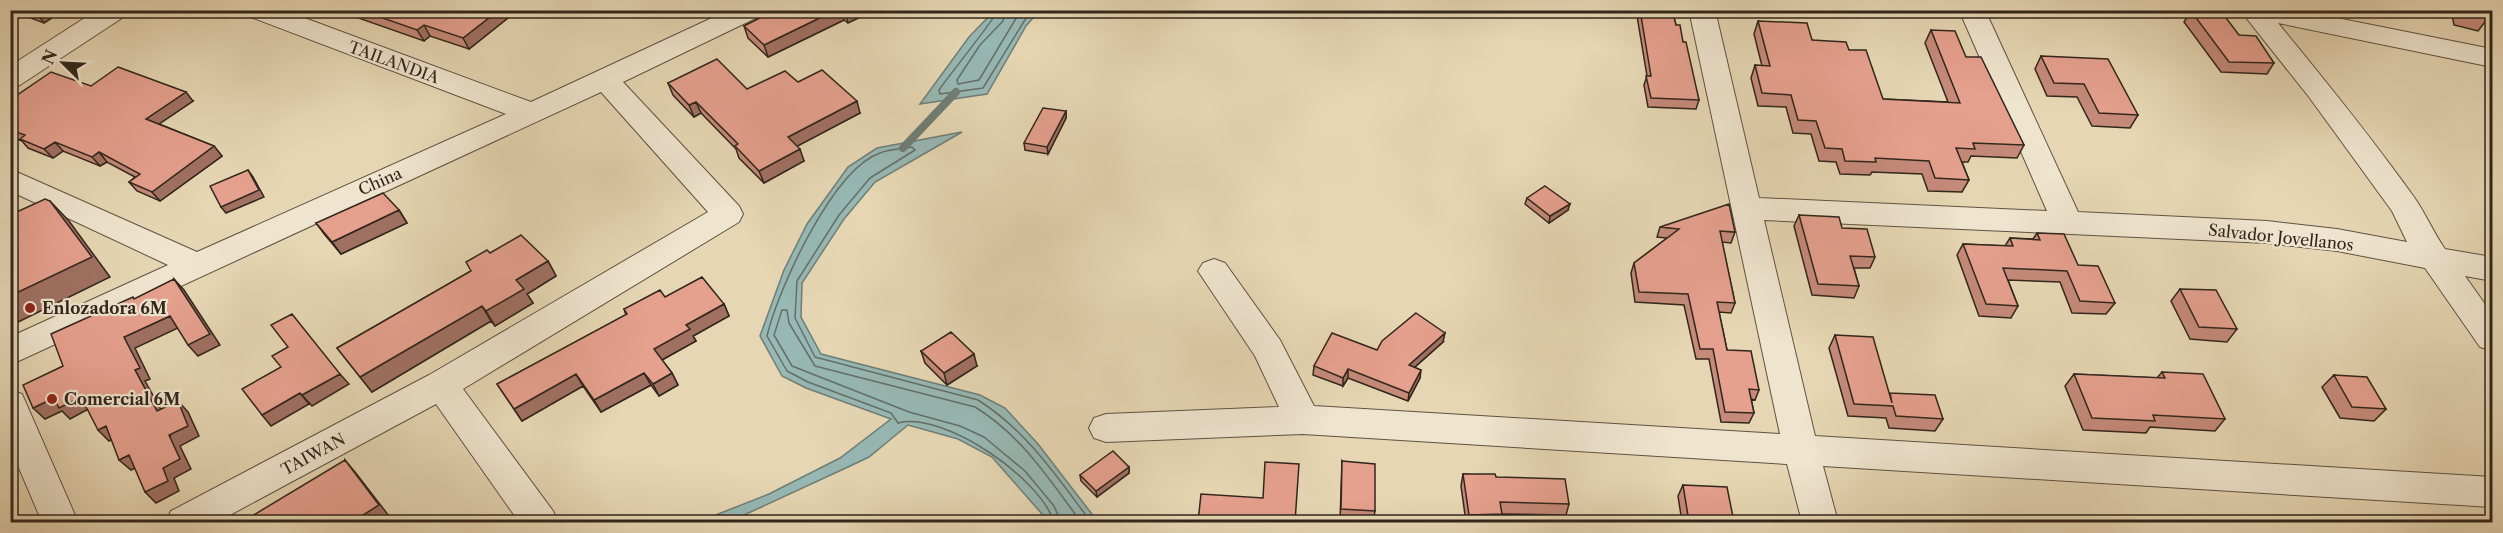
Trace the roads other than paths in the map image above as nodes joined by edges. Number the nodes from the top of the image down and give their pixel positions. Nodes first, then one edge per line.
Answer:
1 (116, 10) edge
2 (257, 10) edge
3 (751, 10) edge
4 (1971, 10) edge
5 (2254, 10) edge
6 (1703, 11) edge
7 (2493, 58) edge
8 (10, 79) edge
9 (606, 81) junction
10 (532, 113) junction
11 (10, 178) edge
12 (1748, 208) junction
13 (2067, 221) junction
14 (2436, 259) junction
15 (195, 264) junction
16 (2493, 269) edge
17 (1214, 271) dead end
18 (2493, 338) edge
19 (10, 352) edge
20 (441, 385) junction
21 (10, 404) edge
22 (1303, 420) junction
23 (1106, 428) dead end
24 (1800, 450) junction
25 (2493, 492) edge
26 (60, 522) edge
27 (184, 522) edge
28 (540, 522) edge
29 (1820, 522) edge

1 - 8 street
2 - 10 street, TAILANDIA
3 - 9 street, China
4 - 13 street
5 - 7 street
5 - 14 street
6 - 12 street
9 - 10 street, China
9 - 20 street, TAIWAN
10 - 15 street, China
11 - 15 street
12 - 13 street, Salvador Jovellanos
12 - 24 street
13 - 14 street, Salvador Jovellanos
14 - 16 street, Salvador Jovellanos
14 - 18 street
15 - 19 street, China
17 - 22 street
20 - 27 street, TAIWAN
20 - 28 street
21 - 26 street
22 - 23 street
22 - 24 street
24 - 25 street
24 - 29 street

